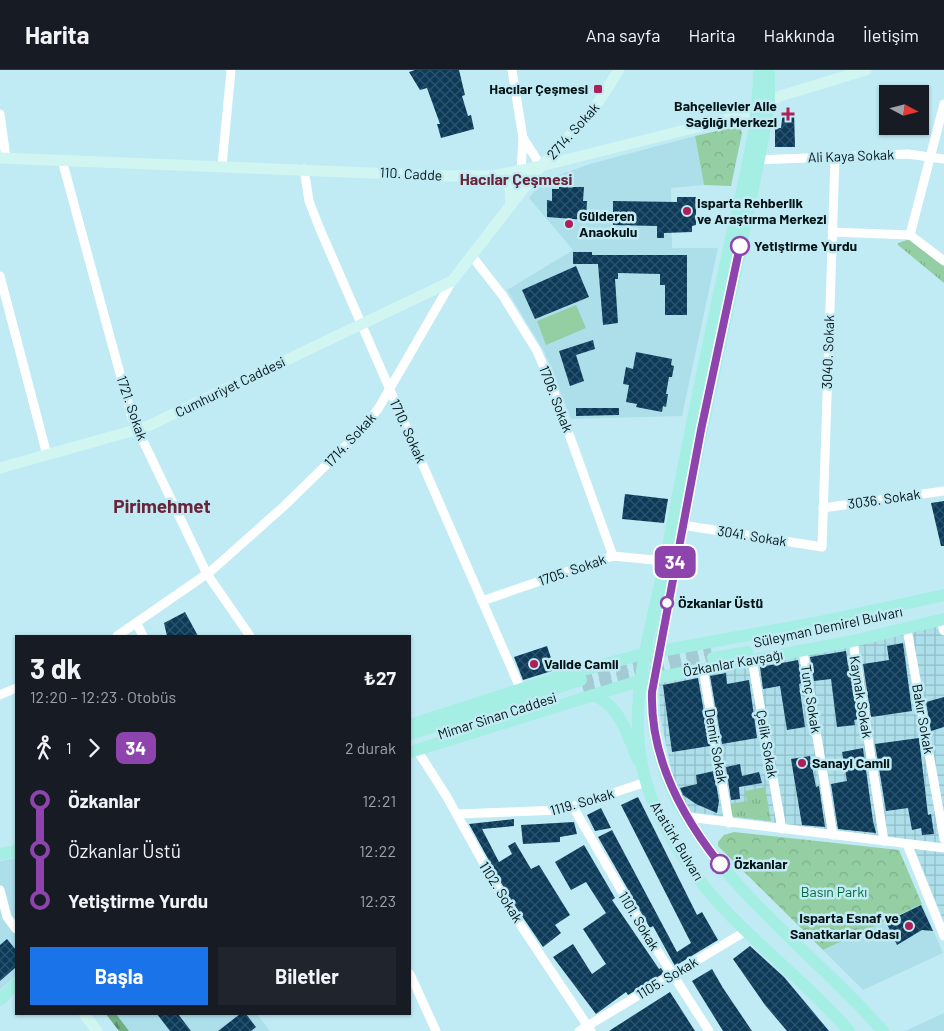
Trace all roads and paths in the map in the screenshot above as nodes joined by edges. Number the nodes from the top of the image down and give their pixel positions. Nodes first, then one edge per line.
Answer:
1 (231, 70) edge
2 (512, 70) edge
3 (619, 70) edge
4 (759, 70) edge
5 (769, 70) edge
6 (866, 70) edge
7 (944, 104) edge
8 (763, 106) junction
9 (0, 114) edge
10 (523, 138) junction
11 (931, 155) junction
12 (835, 157) junction
13 (3, 158) edge
14 (944, 159) edge
15 (62, 160) junction
16 (758, 160) junction
17 (222, 166) junction
18 (541, 166) junction
19 (304, 169) junction
20 (521, 171) junction
21 (504, 174) junction
22 (510, 205) junction
23 (832, 232) junction
24 (910, 235) junction
25 (471, 255) junction
26 (944, 261) edge
27 (0, 276) edge
28 (452, 282) junction
29 (360, 324) junction
30 (390, 390) junction
31 (137, 430) junction
32 (48, 455) junction
33 (0, 468) edge
34 (944, 492) edge
35 (824, 508) junction
36 (682, 525) junction
37 (822, 547) joint
38 (612, 556) junction
39 (665, 561) junction
40 (207, 574) junction
41 (944, 595) edge
42 (944, 600) edge
43 (482, 601) junction
44 (943, 621) edge
45 (137, 624) junction
46 (907, 629) junction
47 (119, 635) edge
48 (142, 635) edge
49 (249, 635) edge
50 (853, 641) junction
51 (658, 651) junction
52 (803, 651) junction
53 (645, 653) junction
54 (752, 660) junction
55 (703, 668) junction
56 (654, 678) junction
57 (639, 682) junction
58 (15, 688) edge
59 (586, 688) junction
60 (521, 690) junction
61 (0, 695) edge
62 (411, 725) edge
63 (411, 734) edge
64 (412, 749) edge
65 (646, 782) junction
66 (573, 807) junction
67 (457, 814) junction
68 (687, 817) junction
69 (729, 823) junction
70 (782, 829) junction
71 (833, 835) junction
72 (944, 839) edge
73 (884, 841) junction
74 (907, 844) junction
75 (944, 848) edge
76 (15, 851) edge
77 (0, 854) edge
78 (0, 890) edge
79 (942, 925) edge
80 (15, 928) edge
81 (746, 931) junction
82 (944, 936) edge
83 (672, 975) junction
84 (411, 976) edge
85 (15, 985) edge
86 (0, 1000) edge
87 (85, 1015) edge
88 (589, 1028) edge
89 (97, 1031) edge
90 (436, 1031) edge
91 (579, 1031) edge
92 (709, 1031) edge
93 (849, 1031) edge
94 (883, 1031) edge

1 - 17 street
2 - 10 street
3 - 18 street, 2714. Sokak
4 - 8 main road
5 - 8 main road
6 - 8 street, 110. Cadde
7 - 11 street
8 - 16 main road, Atatürk Bulvarı
8 - 18 street, 110. Cadde
8 - 39 main road, Atatürk Bulvarı
9 - 13 street
10 - 18 street
10 - 20 street
11 - 12 street, Ali Kaya Sokak
11 - 14 street, Ali Kaya Sokak
11 - 24 street
12 - 16 street, Ali Kaya Sokak
12 - 23 street, 3040. Sokak
13 - 15 street, 110. Cadde
15 - 17 street, 110. Cadde
15 - 31 street, 1721. Sokak
16 - 36 main road, Atatürk Bulvarı
17 - 19 street, 110. Cadde
18 - 20 street, 110. Cadde
18 - 22 street, 1714. Sokak
19 - 21 street, 110. Cadde
19 - 29 street, 1710. Sokak
20 - 21 street, 110. Cadde
21 - 22 street
22 - 25 street, 1714. Sokak
23 - 24 street
23 - 35 street, 3040. Sokak
24 - 26 street
25 - 28 street, 1714. Sokak
25 - 38 street, 1706. Sokak
27 - 32 street
28 - 29 street, Cumhuriyet Caddesi
28 - 30 street, 1714. Sokak
29 - 30 street, 1710. Sokak
29 - 31 street, Cumhuriyet Caddesi
30 - 40 street, 1714. Sokak
30 - 43 street, 1710. Sokak
31 - 32 street, Cumhuriyet Caddesi
31 - 40 street, 1721. Sokak
32 - 33 street, Cumhuriyet Caddesi
34 - 35 street, 3036. Sokak
35 - 37 street, 3040. Sokak
36 - 37 street, 3041. Sokak
36 - 51 main road, Atatürk Bulvarı
38 - 39 street, 1705. Sokak
38 - 43 street, 1705. Sokak
39 - 53 main road, Atatürk Bulvarı
40 - 45 street, 1714. Sokak
40 - 49 street, 1721. Sokak
41 - 51 main road, Özkanlar Kavşağı
42 - 44 main road, Süleyman Demirel Bulvarı
43 - 60 street, 1710. Sokak
44 - 46 main road, Özkanlar Kavşağı
45 - 47 street, 1714. Sokak
45 - 48 street
46 - 50 main road, Özkanlar Kavşağı
46 - 72 street, Bakır Sokak
50 - 52 main road, Özkanlar Kavşağı
50 - 73 street, Kaynak Sokak
51 - 53 main road, Özkanlar Kavşağı
51 - 56 main road, Atatürk Bulvarı
52 - 54 main road, Özkanlar Kavşağı
52 - 71 street, Tunç Sokak
53 - 57 main road, Atatürk Bulvarı
53 - 60 main road, Özkanlar Kavşağı
54 - 55 main road, Özkanlar Kavşağı
54 - 70 street, Çelik Sokak
55 - 56 main road, Özkanlar Kavşağı
55 - 69 street, Demir Sokak
56 - 57 main road, Özkanlar Kavşağı
56 - 68 main road, Atatürk Bulvarı
57 - 59 main road, Özkanlar Kavşağı
57 - 65 main road, Atatürk Bulvarı
58 - 61 street
59 - 63 main road, Mimar Sinan Caddesi
59 - 64 main road, Özkanlar Kavşağı
59 - 65 main road
60 - 62 main road, Özkanlar Kavşağı
64 - 67 street, 1102. Sokak
65 - 66 street, 1119. Sokak
65 - 81 main road, Atatürk Bulvarı
66 - 67 street, 1119. Sokak
66 - 83 street, 1101. Sokak
67 - 88 street, 1102. Sokak
68 - 69 street
68 - 94 main road, Atatürk Bulvarı
69 - 70 street
70 - 71 street
71 - 73 street
73 - 74 street
74 - 75 street
74 - 79 street
76 - 77 main road
78 - 80 street
79 - 82 street
81 - 83 street, 1105. Sokak
81 - 93 main road, Atatürk Bulvarı
83 - 88 street, 1105. Sokak
83 - 92 street, 1101. Sokak
84 - 90 street
85 - 86 main road
87 - 89 street
88 - 91 street, 1105. Sokak

